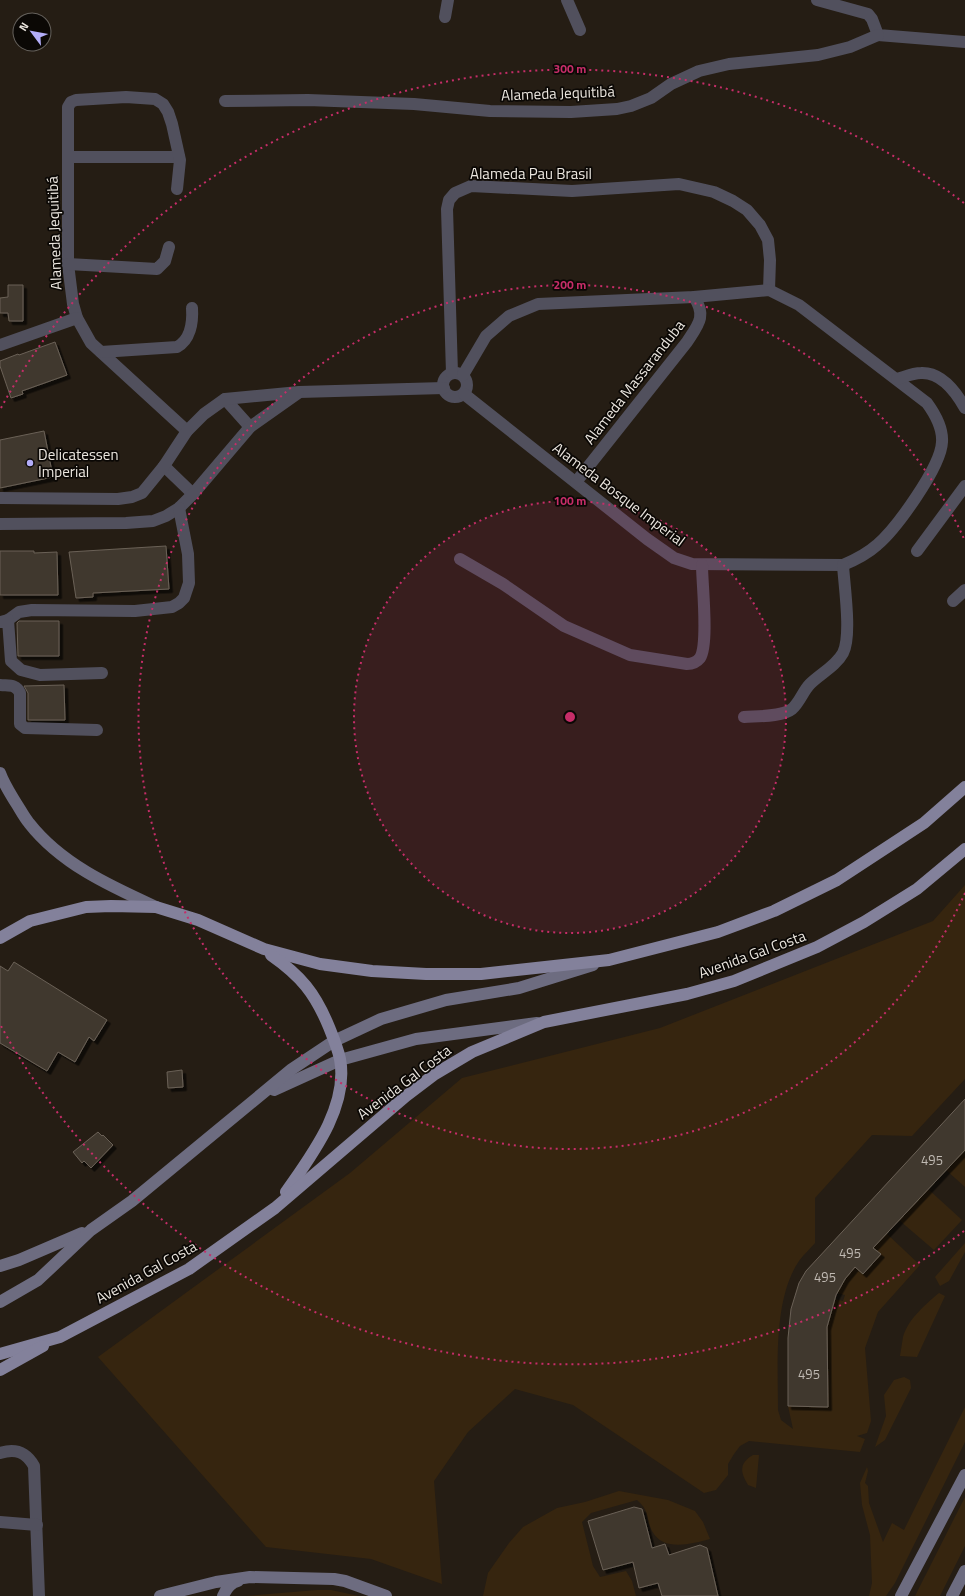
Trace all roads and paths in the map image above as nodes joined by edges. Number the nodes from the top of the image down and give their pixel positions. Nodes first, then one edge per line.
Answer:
1 (448, 0) edge
2 (567, 0) edge
3 (817, 0) edge
4 (445, 17) dead end
5 (580, 30) dead end
6 (878, 35) junction
7 (965, 42) edge
8 (225, 101) dead end
9 (68, 157) junction
10 (179, 157) junction
11 (177, 189) dead end
12 (169, 246) dead end
13 (68, 264) junction
14 (769, 290) junction
15 (694, 297) junction
16 (192, 308) dead end
17 (77, 318) junction
18 (0, 345) edge
19 (100, 352) junction
20 (457, 374) junction
21 (897, 379) junction
22 (444, 388) junction
23 (299, 392) junction
24 (464, 394) junction
25 (225, 399) junction
26 (965, 408) edge
27 (250, 427) junction
28 (187, 431) junction
29 (164, 466) junction
30 (576, 482) junction
31 (965, 486) edge
32 (193, 494) junction
33 (0, 498) edge
34 (179, 508) junction
35 (0, 524) edge
36 (917, 551) dead end
37 (460, 559) dead end
38 (702, 564) junction
39 (843, 565) junction
40 (965, 590) edge
41 (953, 601) dead end
42 (4, 621) edge
43 (102, 673) dead end
44 (0, 685) edge
45 (744, 717) dead end
46 (96, 730) dead end
47 (0, 773) edge
48 (965, 787) edge
49 (965, 849) edge
50 (156, 907) junction
51 (0, 938) edge
52 (264, 949) junction
53 (609, 960) junction
54 (544, 1022) junction
55 (334, 1041) junction
56 (340, 1060) junction
57 (258, 1098) junction
58 (275, 1208) junction
59 (91, 1230) junction
60 (0, 1266) edge
61 (0, 1302) edge
62 (60, 1336) junction
63 (0, 1354) edge
64 (0, 1370) edge
65 (0, 1453) edge
66 (965, 1475) edge
67 (0, 1522) edge
68 (37, 1525) junction
69 (965, 1571) edge
70 (250, 1577) junction
71 (39, 1596) edge
72 (160, 1596) edge
73 (223, 1596) edge
74 (386, 1596) edge
75 (901, 1596) edge
76 (952, 1596) edge

1 - 4 street
2 - 5 street
3 - 6 street
6 - 7 street
6 - 8 street, Alameda Jequitibá
9 - 10 street
9 - 10 street, Alameda Jequitibá
9 - 13 street, Alameda Jequitibá
10 - 11 street
12 - 13 street
13 - 17 street, Alameda Jequitibá
14 - 15 street
14 - 20 street, Alameda Pau Brasil
14 - 21 street, Alameda Bosque Imperial
15 - 20 street
15 - 30 street, Alameda Massaranduba
16 - 19 street
17 - 18 street
17 - 19 street, Alameda Jequitibá
19 - 28 street, Alameda Jequitibá
20 - 22 street
20 - 24 street
21 - 26 street
21 - 39 street, Alameda Bosque Imperial
22 - 23 street
22 - 24 street
23 - 25 street
23 - 27 street
24 - 30 street, Alameda Bosque Imperial
25 - 27 street
25 - 28 street
27 - 32 street
28 - 29 street
29 - 32 street
29 - 33 street
30 - 38 street, Alameda Bosque Imperial
31 - 36 street
32 - 34 street
34 - 35 street
34 - 42 street
37 - 38 street
38 - 39 street, Alameda Bosque Imperial
39 - 45 street
40 - 41 street
42 - 43 street
44 - 46 street
47 - 50 main road
48 - 53 main road
49 - 54 main road, Avenida Gal Costa
50 - 51 main road
50 - 52 main road
52 - 53 main road
52 - 55 main road
53 - 55 main road
54 - 56 main road
54 - 58 main road, Avenida Gal Costa
55 - 56 main road
55 - 57 main road
56 - 57 main road
56 - 58 main road
57 - 59 main road
58 - 62 main road, Avenida Gal Costa
59 - 60 main road
59 - 61 main road
62 - 63 main road, Avenida Gal Costa
62 - 64 main road
65 - 68 street
66 - 75 main road
67 - 68 street
68 - 71 street
69 - 76 main road
70 - 72 main road
70 - 73 main road
70 - 74 main road

